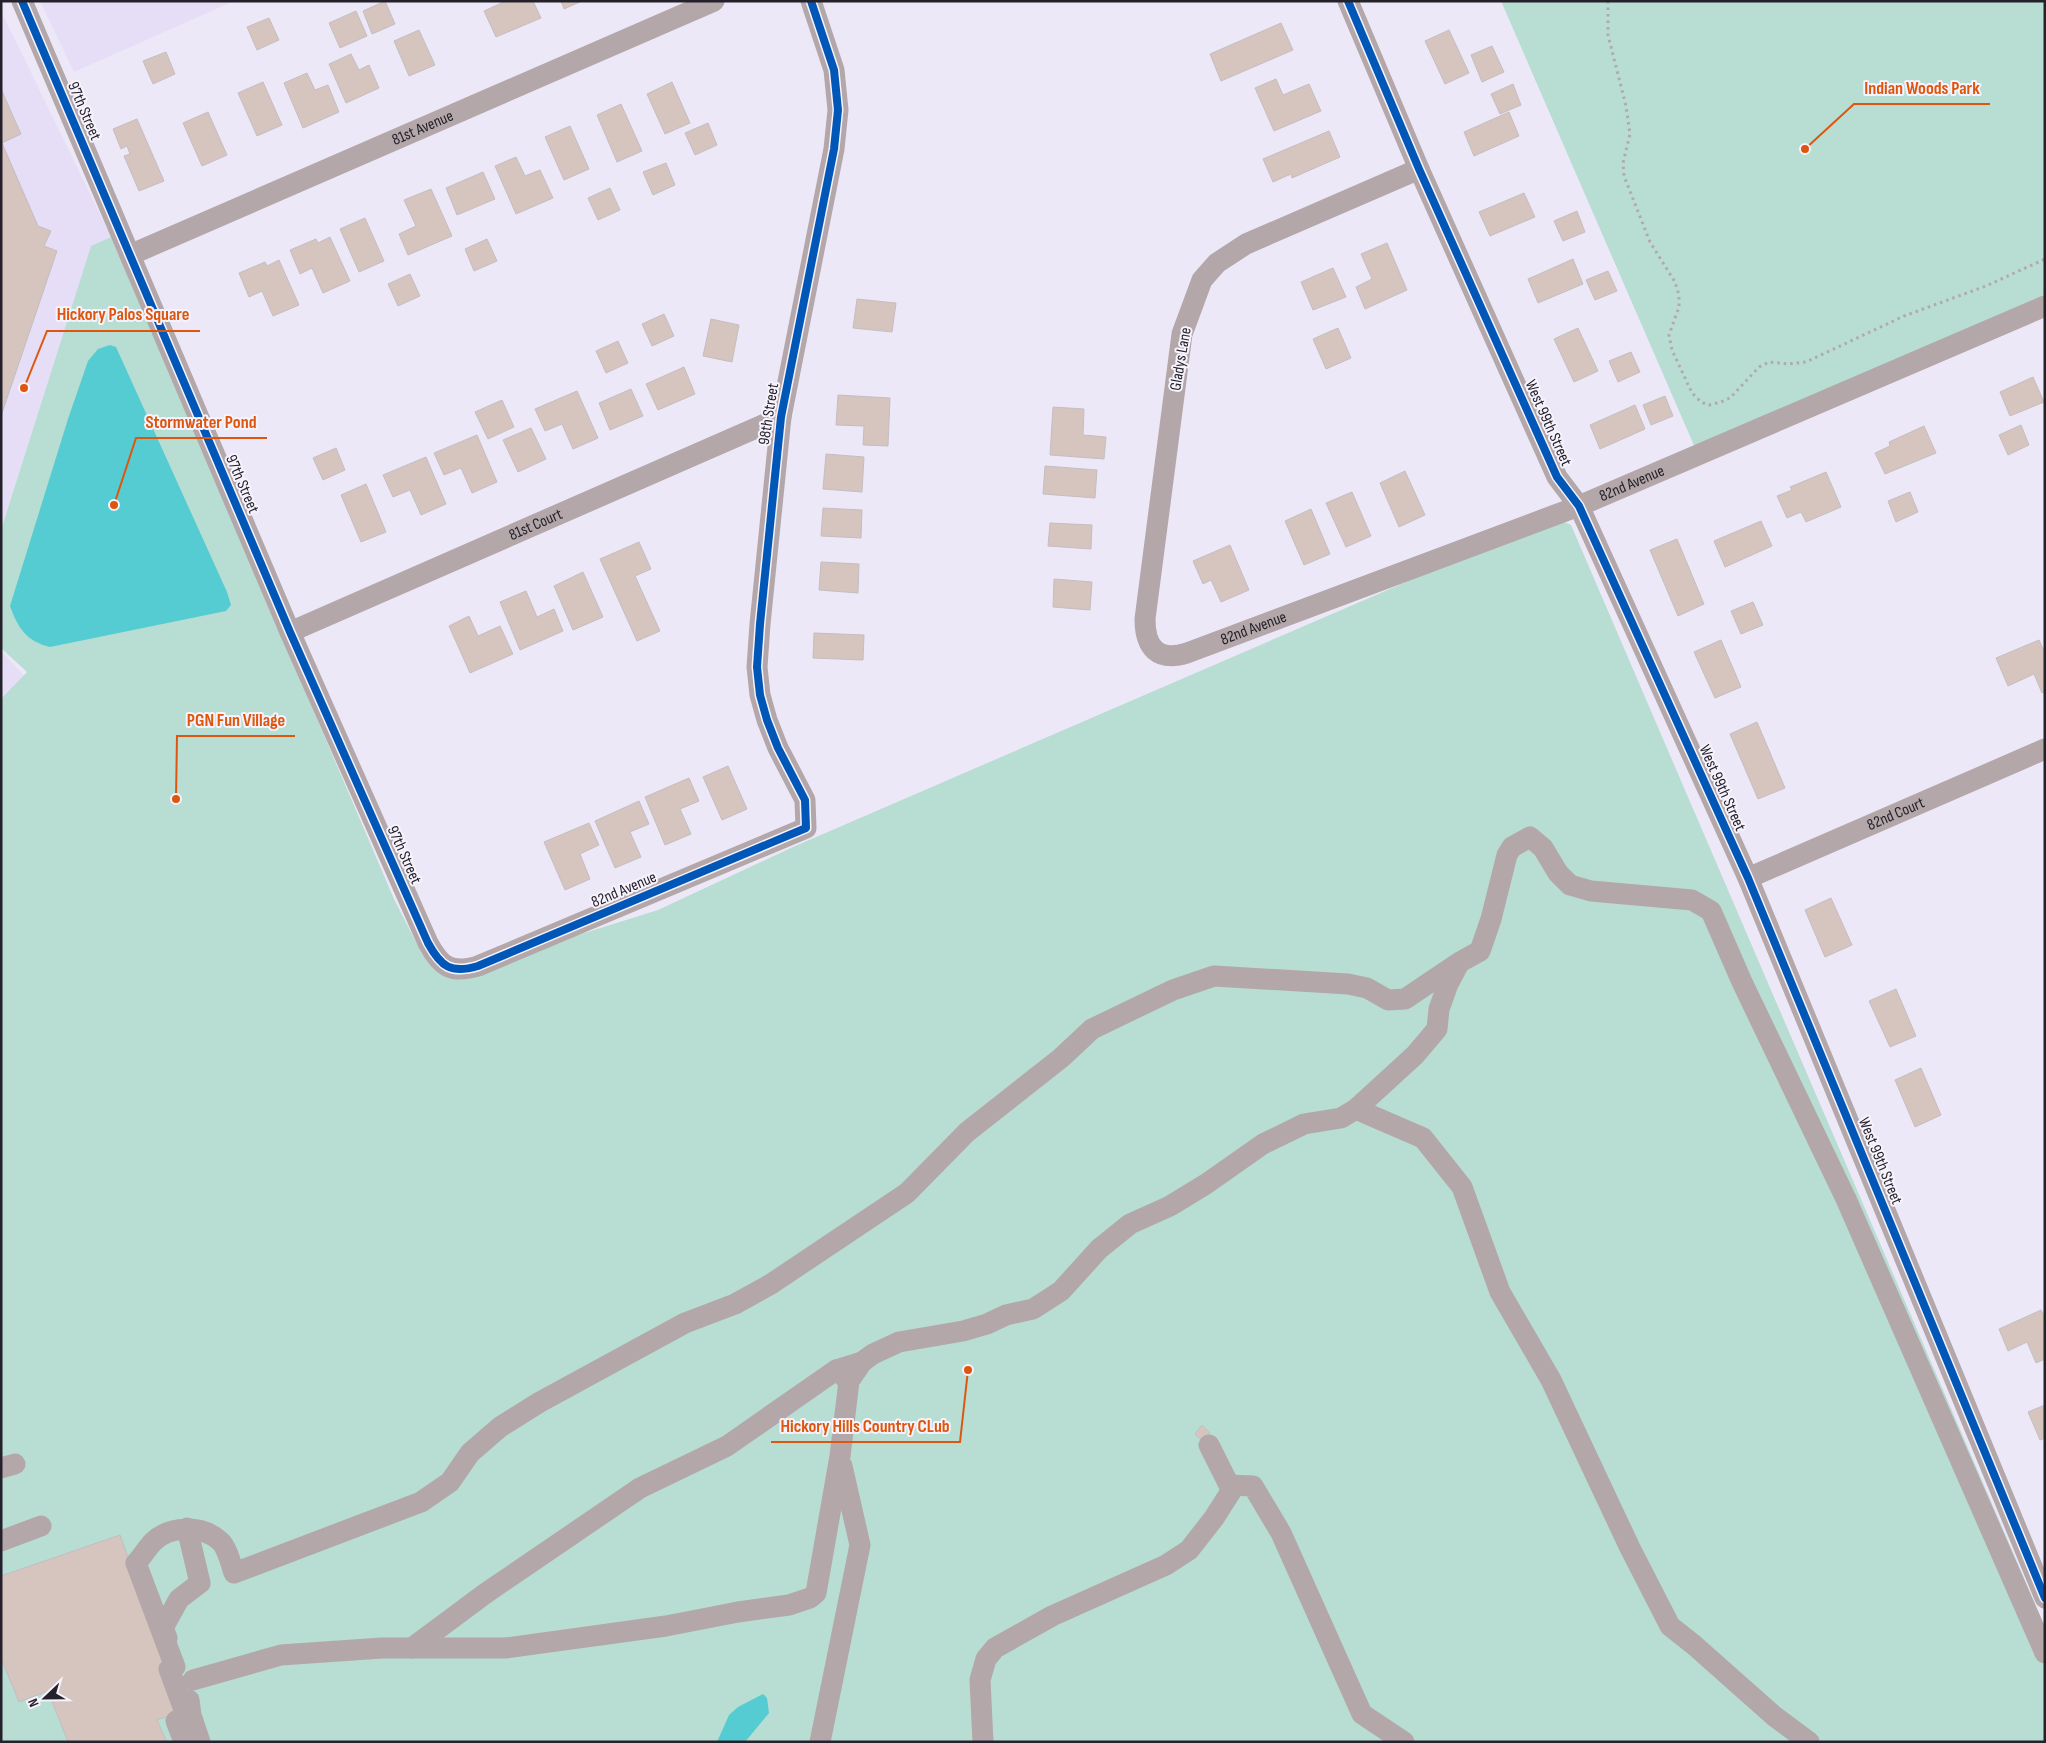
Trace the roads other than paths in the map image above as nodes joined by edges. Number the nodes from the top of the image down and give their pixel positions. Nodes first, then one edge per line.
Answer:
1 (22, 1) edge
2 (714, 1) edge
3 (811, 1) edge
4 (1348, 1) edge
5 (1419, 170) junction
6 (130, 255) junction
7 (2045, 306) edge
8 (781, 417) junction
9 (1579, 506) junction
10 (290, 632) junction
11 (1156, 651) joint
12 (2045, 749) edge
13 (806, 828) joint
14 (1748, 878) junction
15 (1460, 962) junction
16 (451, 968) joint
17 (1346, 1114) junction
18 (843, 1376) junction
19 (1209, 1445) dead end
20 (840, 1456) junction
21 (1235, 1485) junction
22 (41, 1526) dead end
23 (187, 1528) junction
24 (1, 1541) edge
25 (2045, 1598) edge
26 (412, 1648) junction
27 (2045, 1653) edge
28 (193, 1680) junction
29 (184, 1742) edge
30 (200, 1742) edge
31 (820, 1742) edge
32 (983, 1742) edge
33 (1404, 1742) edge
34 (1810, 1742) edge

1 - 6 street, 97th Street
2 - 6 street, 81st Avenue
3 - 8 street, 98th Street
4 - 5 street, West 99th Street
5 - 9 street, West 99th Street
5 - 11 street, Gladys Lane
6 - 10 street, 97th Street
7 - 9 street, 82nd Avenue
8 - 10 street, 81st Court
8 - 13 street, 98th Street
9 - 11 street, 82nd Avenue
9 - 14 street, West 99th Street
10 - 16 street, 97th Street
12 - 14 street, 82nd Court
13 - 16 street, 82nd Avenue
14 - 25 street, West 99th Street
15 - 17 street
15 - 23 street
15 - 27 street
17 - 18 street
17 - 34 street
18 - 20 street
18 - 26 street
19 - 21 street
20 - 26 street
20 - 31 street
21 - 32 street
21 - 33 street
22 - 24 street
23 - 28 street
23 - 29 street
26 - 28 street
28 - 30 street

